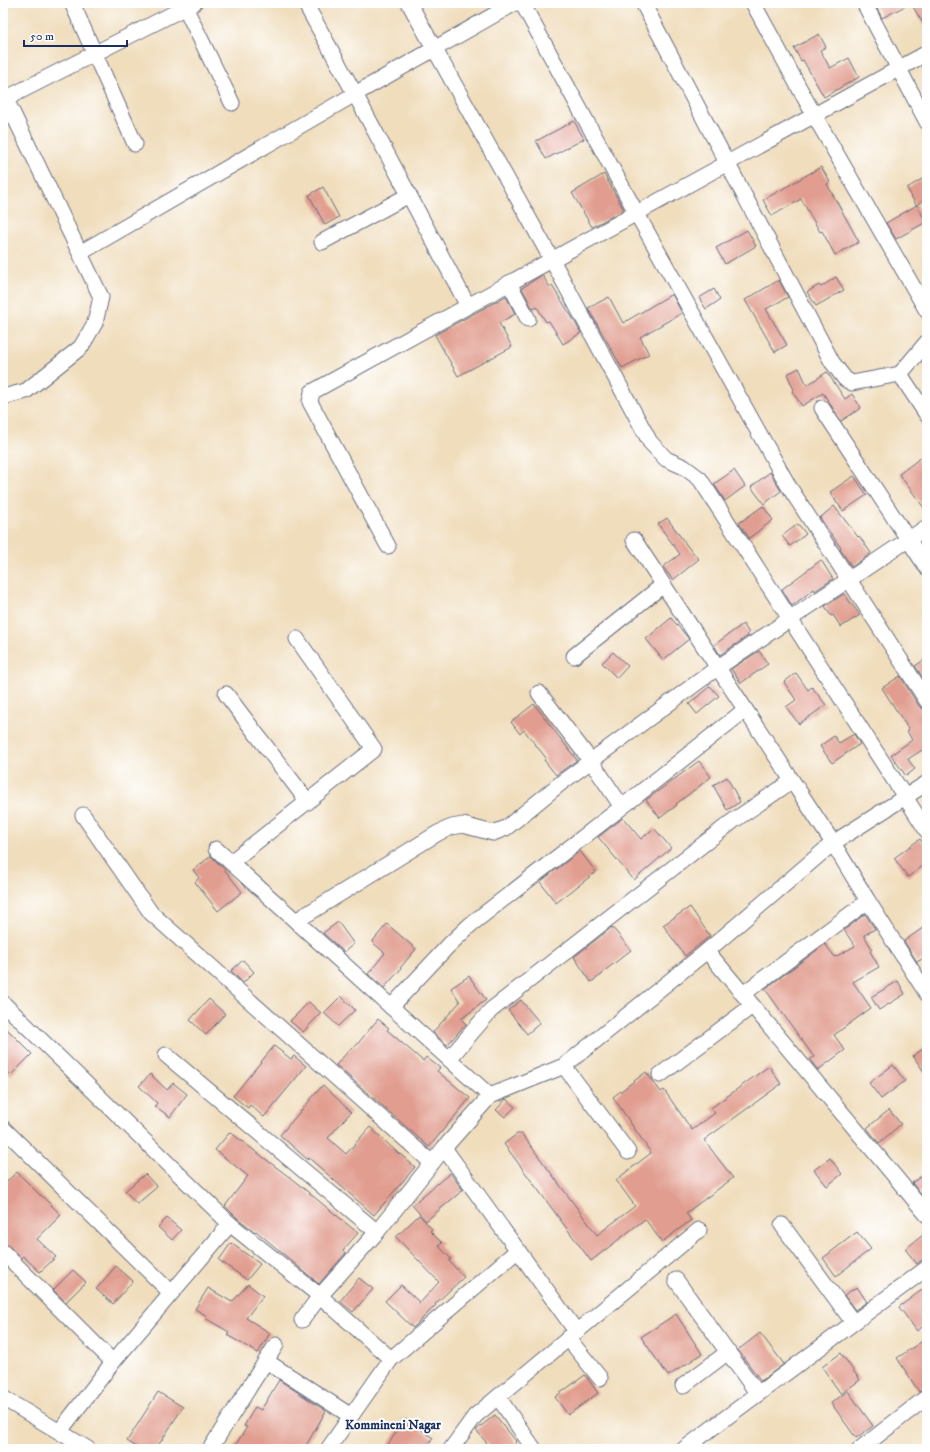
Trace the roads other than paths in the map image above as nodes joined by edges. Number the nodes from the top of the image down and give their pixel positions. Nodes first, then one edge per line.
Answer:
1 (72, 3) edge
2 (306, 3) edge
3 (409, 3) edge
4 (516, 3) edge
5 (522, 3) edge
6 (643, 3) edge
7 (753, 3) edge
8 (864, 3) edge
9 (187, 4) edge
10 (434, 50) junction
11 (927, 52) edge
12 (94, 54) junction
13 (899, 68) junction
14 (355, 94) junction
15 (4, 97) edge
16 (232, 103) dead end
17 (814, 115) junction
18 (927, 122) edge
19 (135, 144) dead end
20 (728, 163) junction
21 (408, 195) junction
22 (637, 214) junction
23 (322, 242) dead end
24 (80, 253) junction
25 (552, 260) junction
26 (508, 283) junction
27 (468, 306) junction
28 (927, 311) edge
29 (528, 318) dead end
30 (927, 342) edge
31 (900, 374) junction
32 (3, 398) edge
33 (822, 408) dead end
34 (927, 414) edge
35 (927, 527) edge
36 (909, 539) junction
37 (634, 540) dead end
38 (388, 546) dead end
39 (927, 568) edge
40 (849, 579) junction
41 (663, 585) junction
42 (790, 619) junction
43 (297, 639) dead end
44 (574, 656) dead end
45 (717, 668) junction
46 (539, 693) dead end
47 (226, 694) dead end
48 (927, 701) edge
49 (745, 710) junction
50 (591, 761) junction
51 (792, 781) junction
52 (927, 783) edge
53 (905, 797) junction
54 (308, 802) junction
55 (622, 807) junction
56 (83, 815) dead end
57 (927, 831) edge
58 (833, 843) junction
59 (216, 849) dead end
60 (231, 862) junction
61 (868, 901) junction
62 (296, 921) junction
63 (707, 951) junction
64 (927, 994) edge
65 (747, 1000) junction
66 (3, 1003) edge
67 (391, 1007) junction
68 (166, 1055) dead end
69 (449, 1059) junction
70 (564, 1066) junction
71 (660, 1075) dead end
72 (490, 1096) junction
73 (3, 1128) edge
74 (444, 1148) junction
75 (628, 1152) dead end
76 (432, 1163) junction
77 (926, 1214) edge
78 (230, 1224) junction
79 (782, 1225) dead end
80 (699, 1230) dead end
81 (377, 1232) junction
82 (518, 1250) junction
83 (3, 1252) edge
84 (927, 1268) edge
85 (676, 1280) dead end
86 (171, 1293) junction
87 (320, 1296) junction
88 (302, 1320) dead end
89 (853, 1322) junction
90 (572, 1335) junction
91 (276, 1345) dead end
92 (728, 1352) junction
93 (391, 1359) junction
94 (266, 1361) junction
95 (113, 1362) junction
96 (600, 1378) dead end
97 (683, 1386) dead end
98 (758, 1394) junction
99 (498, 1397) junction
100 (927, 1397) edge
101 (3, 1398) edge
102 (351, 1416) junction
103 (60, 1431) junction
104 (88, 1449) edge
105 (210, 1449) edge
106 (328, 1449) edge
107 (451, 1449) edge
108 (534, 1449) edge
109 (684, 1449) edge
110 (860, 1449) edge

1 - 12 street
2 - 14 street
3 - 10 street
4 - 10 street
5 - 22 street
6 - 20 street
7 - 17 street
8 - 13 street
9 - 12 street
9 - 16 street
10 - 14 street
10 - 25 street
11 - 13 street
12 - 15 street
12 - 19 street
13 - 17 street
13 - 18 street
14 - 21 street
14 - 24 street
15 - 24 street
17 - 20 street
17 - 28 street
20 - 22 street
20 - 31 street
21 - 23 street
21 - 27 street
22 - 25 street
22 - 40 street
24 - 32 street
25 - 26 street
25 - 42 street
26 - 27 street
26 - 29 street
27 - 38 street
30 - 31 street
31 - 34 street
33 - 36 street
35 - 36 street
36 - 39 street
36 - 40 street
37 - 41 street
40 - 42 street
40 - 48 street
41 - 44 street
41 - 45 street
42 - 45 street
42 - 53 street
43 - 54 street
45 - 49 street
45 - 50 street
46 - 50 street
47 - 54 street
49 - 51 street
49 - 55 street
50 - 55 street
50 - 62 street
51 - 58 street
51 - 69 street
52 - 53 street
53 - 57 street
53 - 58 street
54 - 60 street
55 - 67 street
56 - 76 street
58 - 61 street
58 - 63 street
59 - 60 street
60 - 62 street
61 - 64 street
61 - 65 street
62 - 67 street
63 - 65 street
63 - 70 street
65 - 71 street
65 - 77 street
66 - 78 street
67 - 69 street
68 - 81 street
69 - 72 street
70 - 72 street
70 - 75 street
72 - 74 street
73 - 86 street
74 - 76 street
74 - 82 street
76 - 81 street
78 - 86 street
78 - 87 street
79 - 89 street
80 - 90 street
81 - 87 street
82 - 90 street
82 - 93 street
83 - 95 street
84 - 89 street
85 - 92 street
86 - 95 street
87 - 88 street
87 - 93 street
89 - 98 street
90 - 96 street
90 - 99 street
91 - 94 street
92 - 97 street
92 - 98 street
93 - 102 street
94 - 102 street
94 - 105 street
95 - 103 street
98 - 109 street
99 - 107 street
99 - 108 street
100 - 110 street
101 - 103 street
102 - 106 street
103 - 104 street

